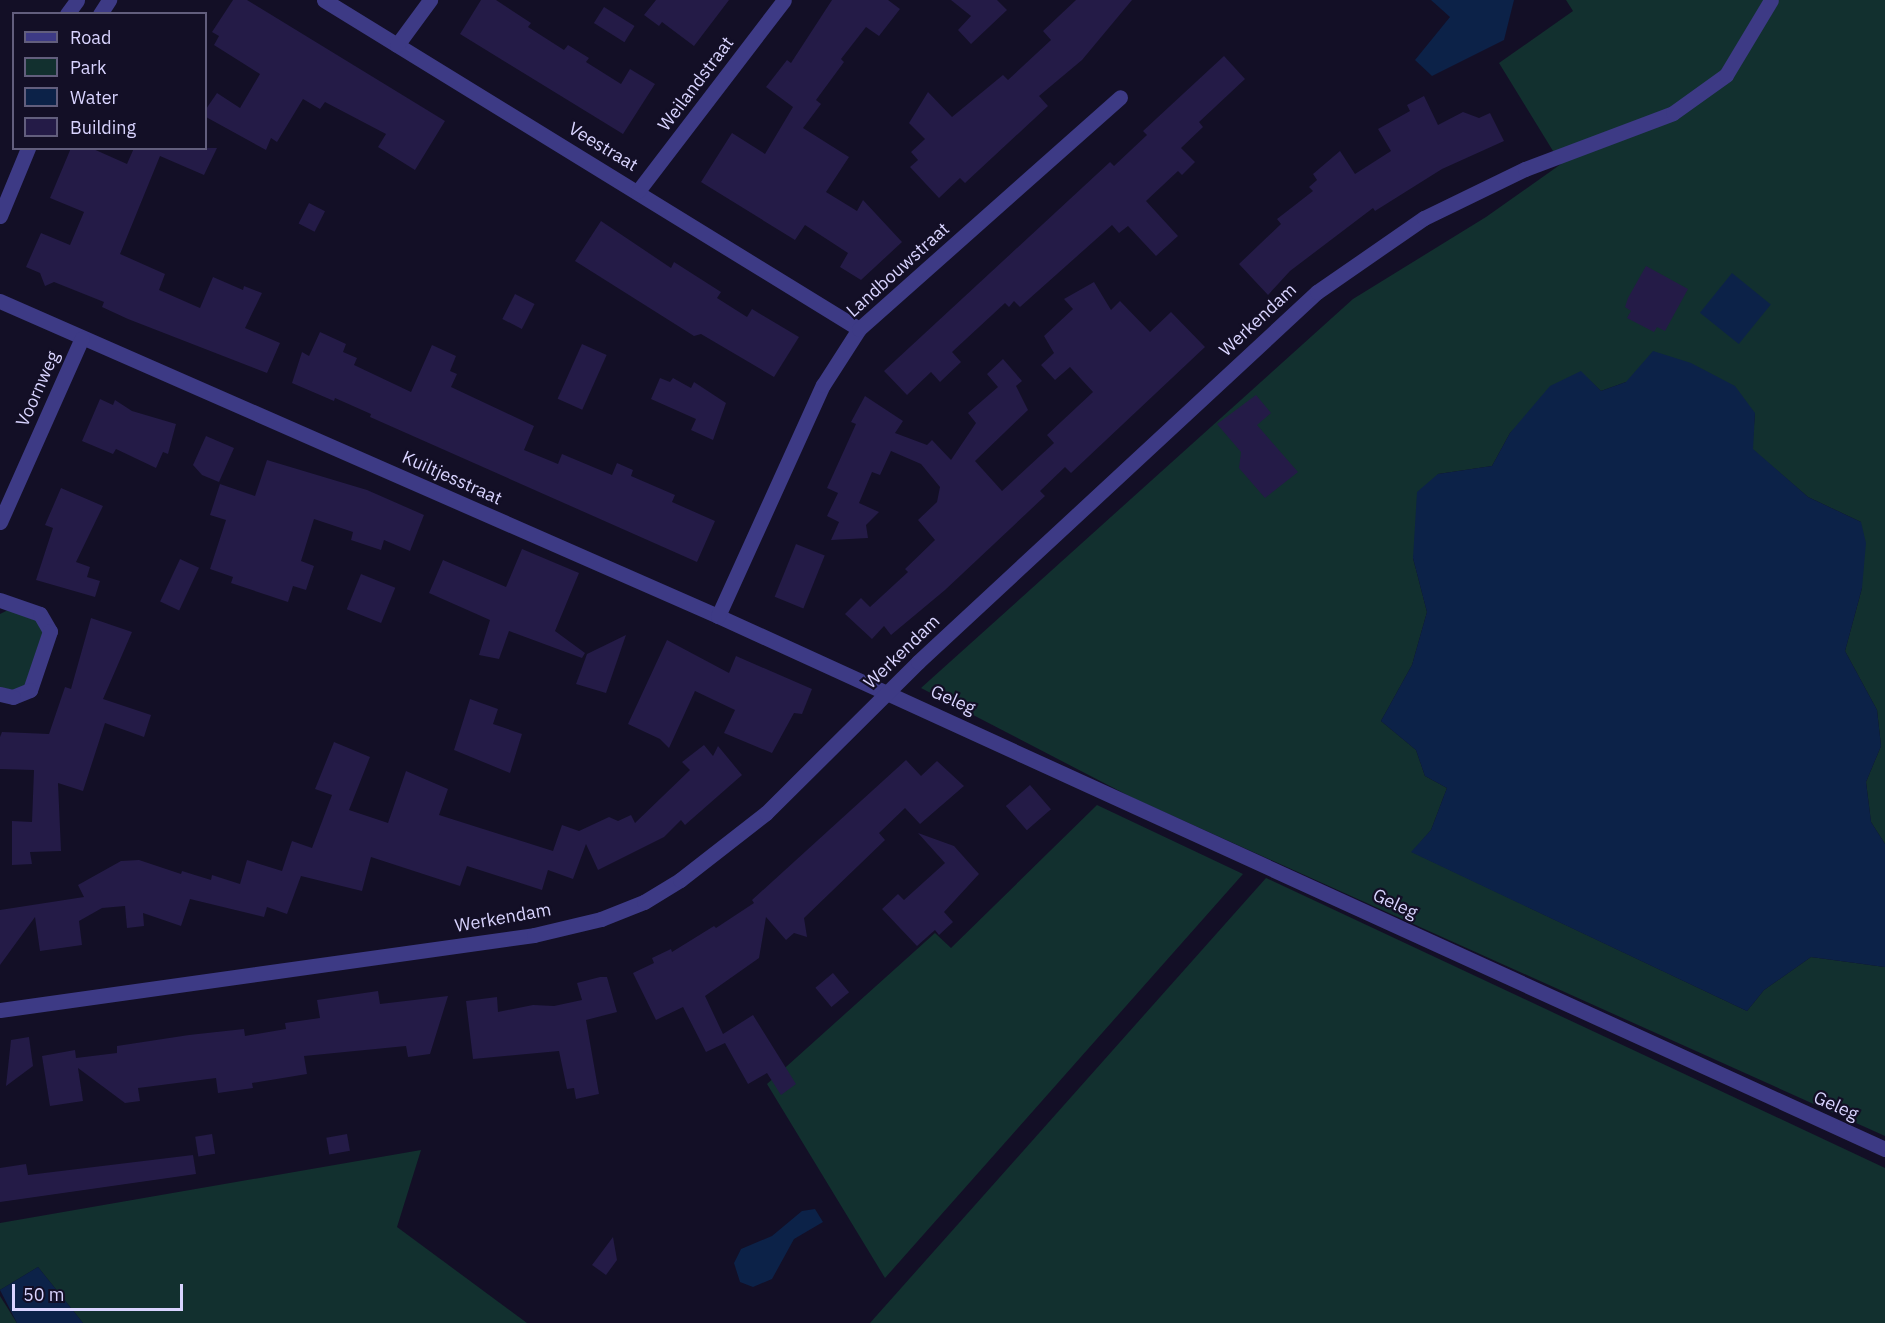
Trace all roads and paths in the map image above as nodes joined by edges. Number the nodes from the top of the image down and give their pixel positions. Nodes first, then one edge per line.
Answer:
1 (324, 0) edge
2 (430, 0) edge
3 (784, 0) edge
4 (1771, 0) edge
5 (397, 45) junction
6 (1120, 97) dead end
7 (27, 150) edge
8 (638, 191) junction
9 (0, 216) edge
10 (0, 301) edge
11 (859, 329) junction
12 (82, 338) junction
13 (0, 522) edge
14 (0, 600) edge
15 (718, 616) junction
16 (889, 693) junction
17 (0, 694) edge
18 (0, 1010) edge
19 (1885, 1149) edge

1 - 5 street, Veestraat
2 - 5 street
3 - 8 street, Weilandstraat
4 - 16 street, Werkendam
5 - 8 street, Veestraat
6 - 11 street, Landbouwstraat
7 - 9 street
8 - 11 street, Veestraat
10 - 12 street, Kuiltjesstraat
11 - 15 street, Landbouwstraat
12 - 13 street, Voornweg
12 - 15 street, Kuiltjesstraat
14 - 17 street
15 - 16 street, Kuiltjesstraat
16 - 18 street, Werkendam
16 - 19 street, Geleg

